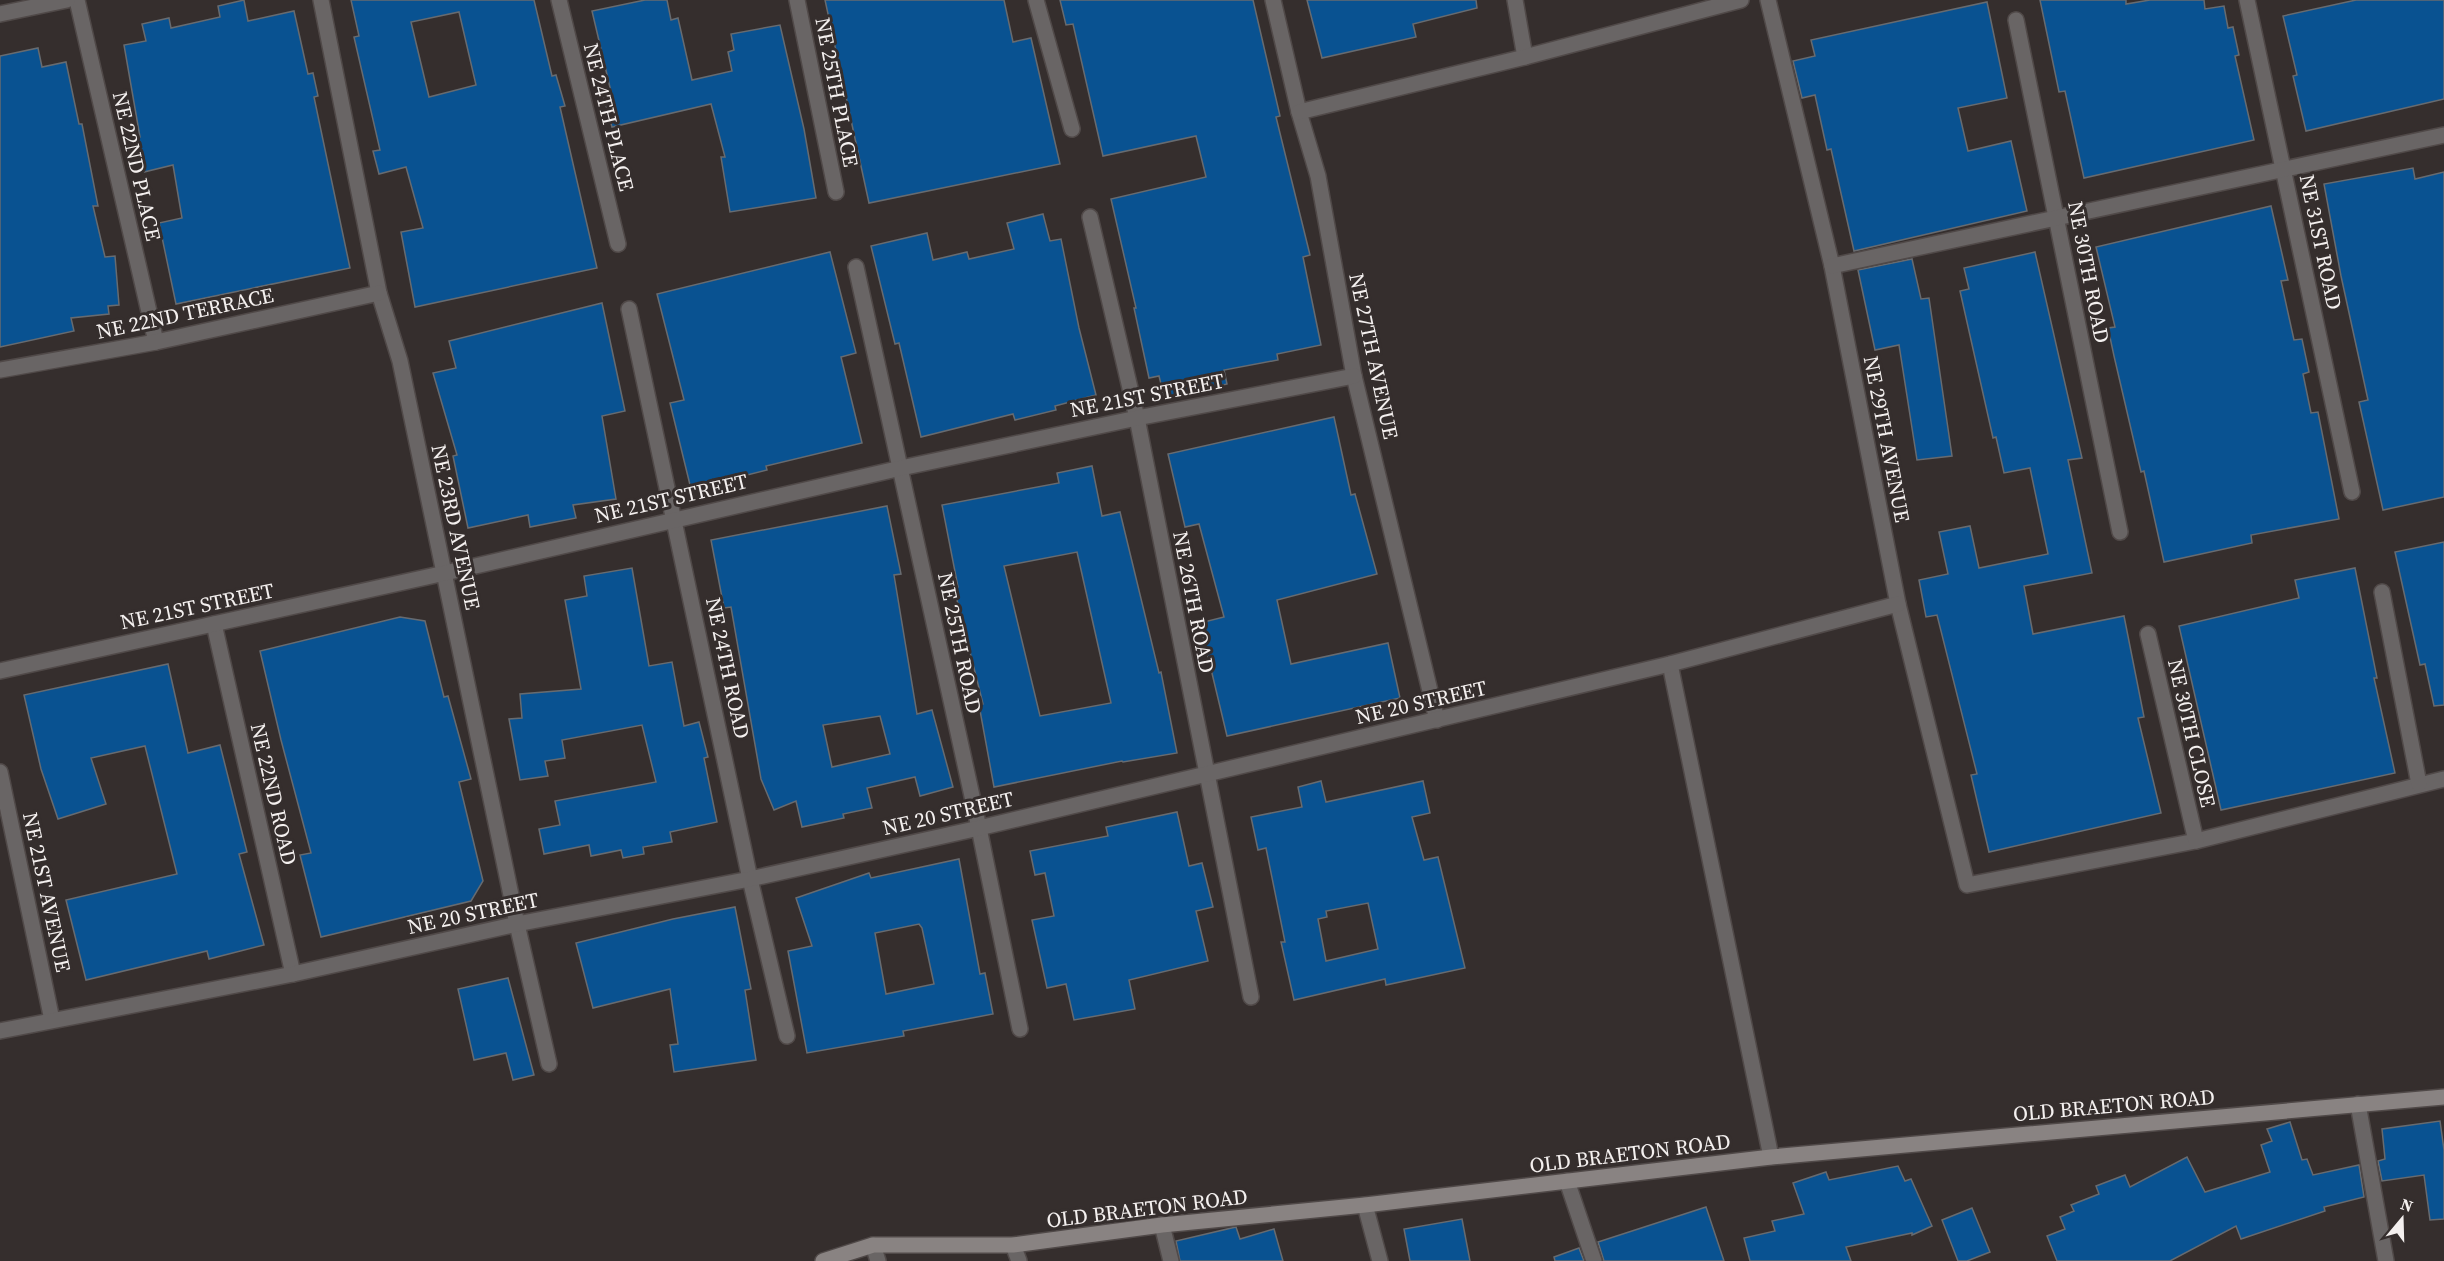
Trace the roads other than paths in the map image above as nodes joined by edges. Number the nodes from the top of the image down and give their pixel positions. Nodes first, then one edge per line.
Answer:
1 (67, 0) edge
2 (77, 0) edge
3 (321, 0) edge
4 (559, 0) edge
5 (797, 0) edge
6 (1036, 0) edge
7 (1273, 0) edge
8 (1515, 0) edge
9 (1741, 0) edge
10 (1768, 0) edge
11 (2247, 0) edge
12 (0, 14) edge
13 (2016, 20) dead end
14 (1525, 57) junction
15 (1299, 112) junction
16 (1072, 129) dead end
17 (2444, 135) edge
18 (2284, 168) junction
19 (836, 192) dead end
20 (2056, 216) junction
21 (1090, 217) dead end
22 (618, 244) dead end
23 (1832, 266) junction
24 (856, 267) dead end
25 (378, 293) junction
26 (629, 309) dead end
27 (156, 342) junction
28 (0, 370) edge
29 (1354, 376) junction
30 (1137, 418) junction
31 (901, 468) junction
32 (2352, 492) dead end
33 (675, 518) junction
34 (2120, 532) dead end
35 (445, 573) junction
36 (2382, 592) dead end
37 (1898, 604) junction
38 (214, 624) junction
39 (2148, 634) dead end
40 (1670, 664) junction
41 (0, 671) edge
42 (1437, 720) junction
43 (0, 772) edge
44 (1207, 775) junction
45 (2444, 779) edge
46 (2419, 784) junction
47 (979, 828) junction
48 (2196, 841) junction
49 (750, 879) junction
50 (517, 924) junction
51 (293, 974) junction
52 (1251, 997) dead end
53 (52, 1020) junction
54 (1020, 1029) dead end
55 (0, 1031) edge
56 (787, 1036) dead end
57 (549, 1064) dead end
58 (2444, 1097) edge
59 (2358, 1104) junction
60 (1771, 1157) junction
61 (1567, 1181) junction
62 (1365, 1205) junction
63 (1162, 1225) junction
64 (873, 1245) junction
65 (1013, 1245) junction
66 (823, 1261) edge
67 (878, 1261) edge
68 (1018, 1261) edge
69 (1171, 1261) edge
70 (1380, 1261) edge
71 (1594, 1261) edge
72 (2386, 1261) edge

1 - 12 street
2 - 27 street, NE 22ND PLACE
3 - 25 street, NE 23RD AVENUE
4 - 22 street, NE 24TH PLACE
5 - 19 street, NE 25TH PLACE
6 - 16 street
7 - 15 street, NE 27TH AVENUE
8 - 14 street
9 - 14 street
10 - 23 street, NE 29TH AVENUE
11 - 18 street, NE 31ST ROAD
13 - 20 street, NE 30TH ROAD
14 - 15 street
15 - 29 street, NE 27TH AVENUE
17 - 18 street
18 - 20 street
18 - 32 street, NE 31ST ROAD
20 - 23 street
20 - 34 street, NE 30TH ROAD
21 - 30 street, NE 26TH ROAD
23 - 37 street, NE 29TH AVENUE
24 - 31 street, NE 25TH ROAD
25 - 27 street, NE 22ND TERRACE
25 - 35 street, NE 23RD AVENUE
26 - 33 street, NE 24TH ROAD
27 - 28 street, NE 22ND TERRACE
29 - 30 street, NE 21ST STREET
29 - 42 street, NE 27TH AVENUE
30 - 31 street, NE 21ST STREET
30 - 44 street, NE 26TH ROAD
31 - 33 street, NE 21ST STREET
31 - 47 street, NE 25TH ROAD
33 - 35 street, NE 21ST STREET
33 - 49 street, NE 24TH ROAD
35 - 38 street, NE 21ST STREET
35 - 50 street, NE 23RD AVENUE
36 - 46 street
37 - 40 street, NE 20 STREET
37 - 48 street, NE 29TH AVENUE
38 - 41 street, NE 21ST STREET
38 - 51 street, NE 22ND ROAD
39 - 48 street, NE 30TH CLOSE
40 - 42 street, NE 20 STREET
40 - 60 street
42 - 44 street, NE 20 STREET
43 - 53 street, NE 21ST AVENUE
44 - 47 street, NE 20 STREET
44 - 52 street, NE 26TH ROAD
45 - 46 street
46 - 48 street
47 - 49 street, NE 20 STREET
47 - 54 street, NE 25TH ROAD
49 - 50 street, NE 20 STREET
49 - 56 street, NE 24TH ROAD
50 - 51 street, NE 20 STREET
50 - 57 street, NE 23RD AVENUE
51 - 53 street, NE 20 STREET
53 - 55 street, NE 20 STREET
58 - 59 street, OLD BRAETON ROAD
59 - 60 street, OLD BRAETON ROAD
59 - 72 street
60 - 61 street, OLD BRAETON ROAD
61 - 62 street, OLD BRAETON ROAD
61 - 71 street
62 - 63 street, OLD BRAETON ROAD
62 - 70 street
63 - 65 street, OLD BRAETON ROAD
63 - 69 street
64 - 65 street, OLD BRAETON ROAD
64 - 66 street, OLD BRAETON ROAD
64 - 67 street
65 - 68 street

